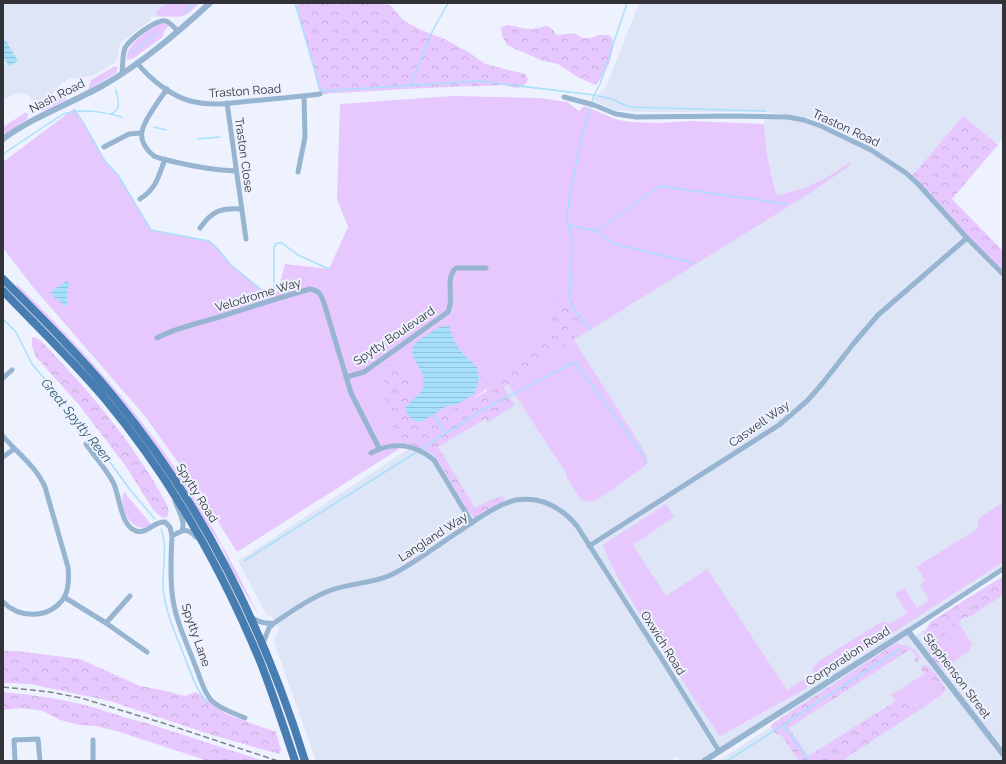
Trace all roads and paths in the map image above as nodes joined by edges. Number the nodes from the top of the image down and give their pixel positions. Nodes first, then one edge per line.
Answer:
1 (210, 3) edge
2 (178, 31) junction
3 (137, 63) junction
4 (122, 73) junction
5 (167, 89) junction
6 (320, 94) dead end
7 (304, 96) junction
8 (564, 97) dead end
9 (226, 104) junction
10 (141, 133) junction
11 (3, 139) edge
12 (104, 147) dead end
13 (165, 159) junction
14 (236, 171) junction
15 (298, 172) dead end
16 (140, 199) dead end
17 (241, 209) junction
18 (200, 228) dead end
19 (967, 238) junction
20 (246, 239) dead end
21 (486, 268) dead end
22 (1003, 274) edge
23 (3, 279) edge
24 (3, 291) edge
25 (158, 338) dead end
26 (12, 370) dead end
27 (346, 377) junction
28 (3, 378) edge
29 (3, 436) edge
30 (86, 444) dead end
31 (379, 448) junction
32 (14, 449) junction
33 (371, 453) dead end
34 (3, 457) edge
35 (170, 488) junction
36 (472, 523) junction
37 (182, 530) junction
38 (172, 536) junction
39 (589, 546) junction
40 (1003, 569) edge
41 (217, 570) junction
42 (130, 596) dead end
43 (64, 597) junction
44 (3, 602) edge
45 (251, 617) junction
46 (106, 623) junction
47 (274, 623) junction
48 (908, 631) junction
49 (263, 643) junction
50 (147, 652) dead end
51 (245, 718) dead end
52 (93, 740) dead end
53 (719, 751) junction
54 (1003, 754) edge
55 (15, 761) edge
56 (40, 761) edge
57 (93, 761) edge
58 (295, 761) edge
59 (305, 761) edge
60 (704, 761) edge

1 - 2 street, Nash Road
2 - 3 street, Nash Road
2 - 4 street
3 - 4 street, Nash Road
3 - 5 street, Traston Road
4 - 11 street, Nash Road
5 - 9 street, Traston Road
5 - 10 street
6 - 7 street, Traston Road
7 - 9 street, Traston Road
7 - 15 street
8 - 19 street, Traston Road
9 - 14 street, Traston Close
10 - 12 street
10 - 13 street
13 - 14 street
13 - 16 street
14 - 17 street, Traston Close
17 - 18 street, Traston Close
17 - 20 street, Traston Close
19 - 22 street, Traston Road
19 - 39 street, Caswell Way
21 - 27 street, Spytty Boulevard
23 - 45 main road, Spytty Road
24 - 35 main road, Spytty Road
25 - 27 street, Velodrome Way
26 - 28 street
27 - 31 street, Velodrome Way
29 - 32 street
30 - 38 street
31 - 33 street
31 - 36 street
32 - 34 street
32 - 43 street
35 - 37 street
35 - 41 main road, Spytty Road
36 - 39 street, Langland Way
36 - 47 street, Langland Way
37 - 38 street
37 - 41 street
38 - 51 street, Spytty Lane
39 - 53 street, Oxwich Road
40 - 48 street, Corporation Road
41 - 58 main road, Spytty Road
42 - 46 street
43 - 44 street
43 - 46 street
45 - 47 street
45 - 49 main road, Spytty Road
46 - 50 street
47 - 49 street, Langland Way
48 - 53 street, Corporation Road
48 - 54 street, Stephenson Street
49 - 59 main road, Spytty Road
52 - 57 street
53 - 60 street, Corporation Road
55 - 56 street

